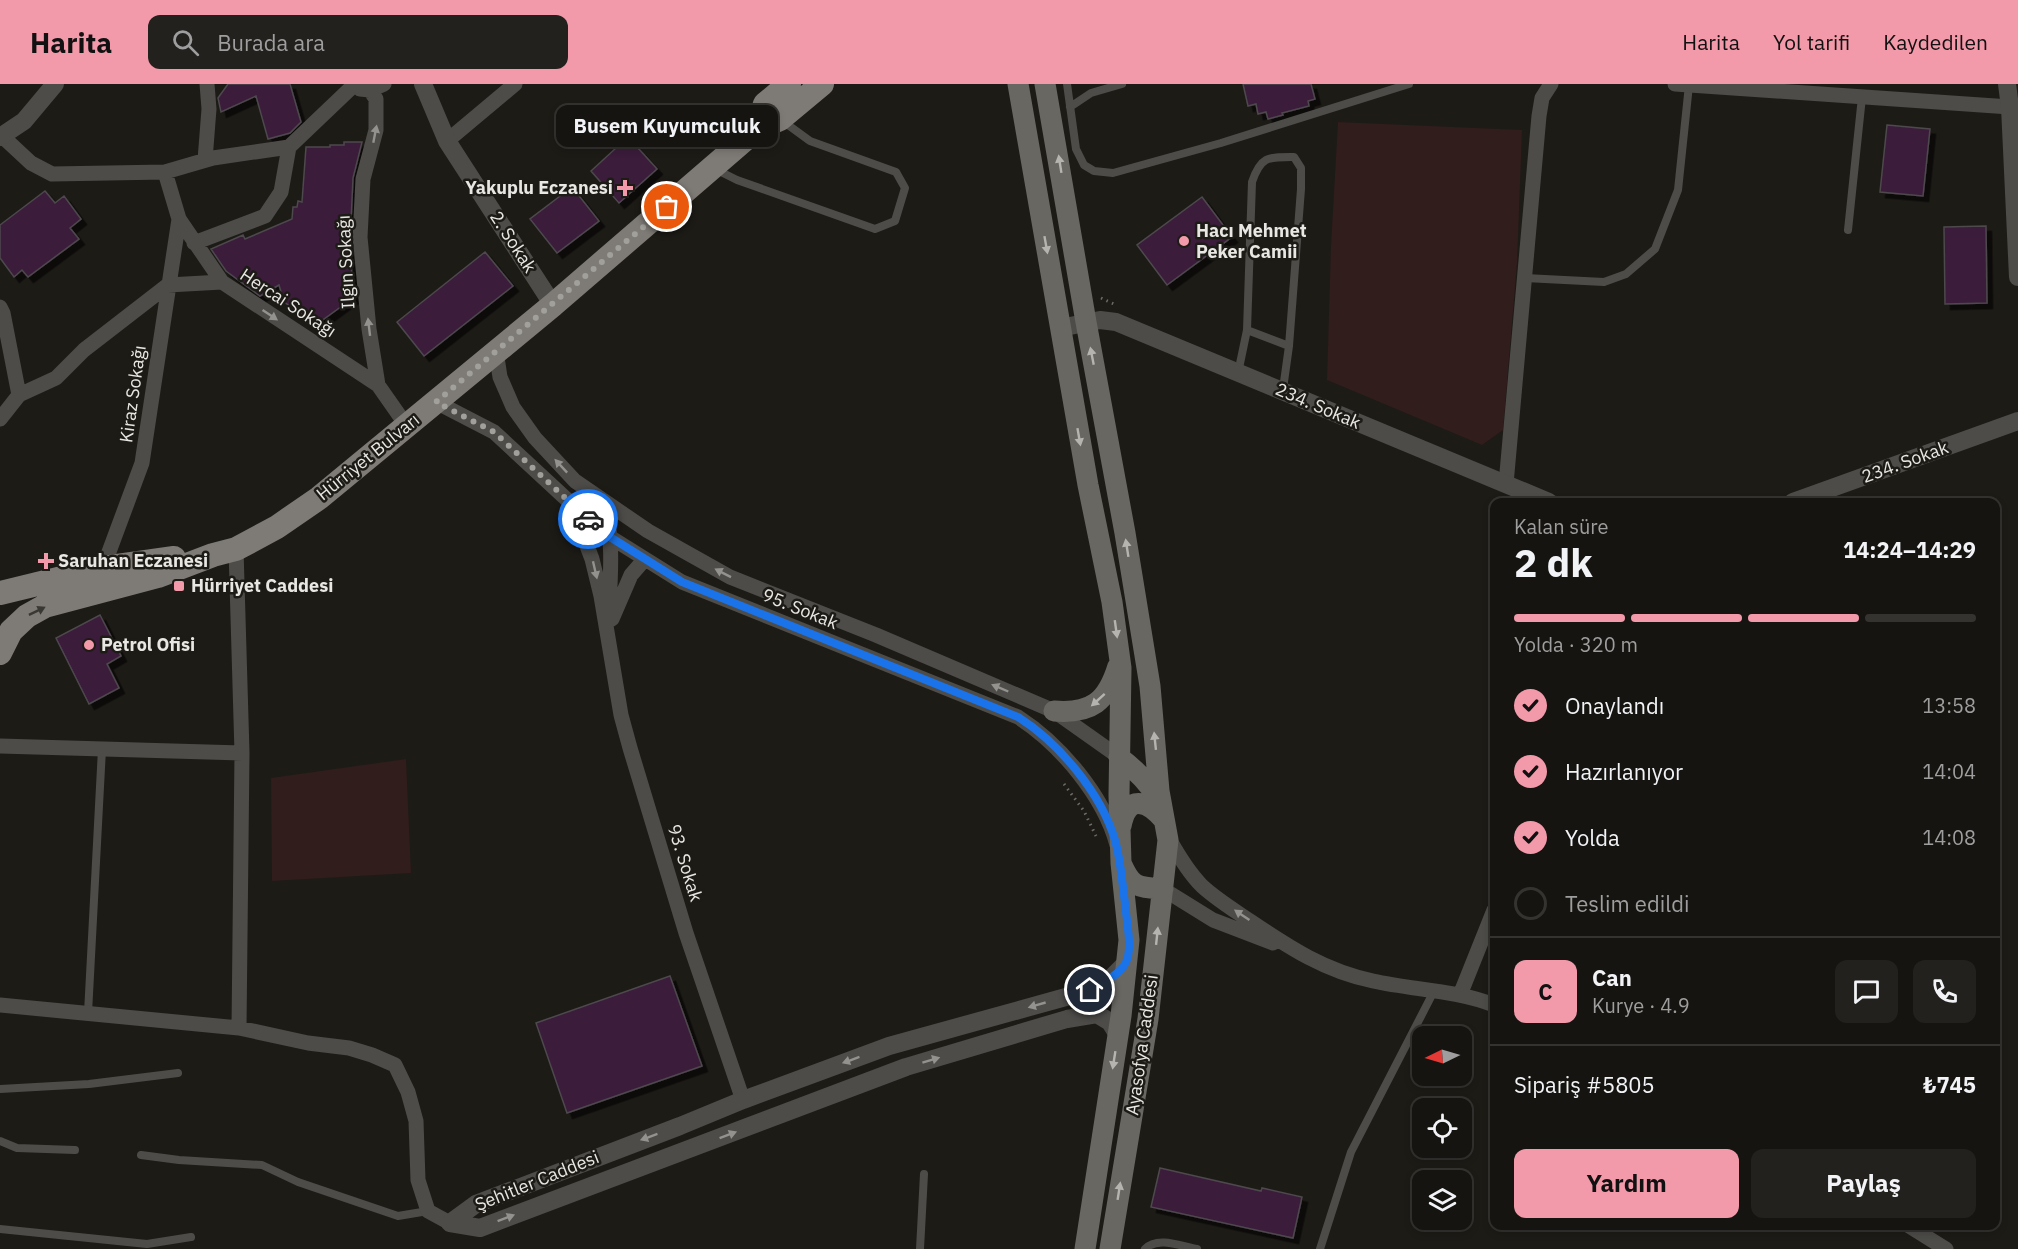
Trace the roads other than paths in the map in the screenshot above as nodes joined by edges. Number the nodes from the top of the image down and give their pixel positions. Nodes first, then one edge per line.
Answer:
1 (55, 84) edge
2 (207, 84) edge
3 (423, 84) edge
4 (515, 84) edge
5 (789, 84) edge
6 (822, 84) edge
7 (1018, 84) edge
8 (1045, 84) edge
9 (1067, 84) edge
10 (1122, 84) edge
11 (1409, 84) edge
12 (1551, 84) edge
13 (2007, 84) edge
14 (354, 85) edge
15 (1682, 85) edge
16 (377, 87) edge
17 (1862, 97) junction
18 (1070, 107) junction
19 (2010, 107) junction
20 (780, 119) junction
21 (757, 129) junction
22 (1, 136) edge
23 (447, 141) junction
24 (289, 147) junction
25 (205, 160) junction
26 (712, 168) junction
27 (165, 172) junction
28 (179, 219) junction
29 (1848, 230) dead end
30 (194, 243) junction
31 (2018, 277) edge
32 (1525, 278) junction
33 (222, 282) junction
34 (168, 285) junction
35 (553, 305) junction
36 (1, 311) edge
37 (1086, 322) junction
38 (1060, 328) junction
39 (1247, 330) junction
40 (1289, 346) junction
41 (496, 351) junction
42 (1238, 373) junction
43 (378, 385) junction
44 (1282, 391) junction
45 (19, 395) junction
46 (436, 402) junction
47 (0, 419) edge
48 (2018, 422) edge
49 (406, 425) junction
50 (1506, 484) junction
51 (564, 497) junction
52 (1539, 498) edge
53 (1804, 498) edge
54 (604, 501) junction
55 (610, 537) junction
56 (236, 549) junction
57 (213, 555) junction
58 (645, 560) junction
59 (103, 568) junction
60 (754, 586) junction
61 (0, 593) edge
62 (74, 598) junction
63 (744, 608) junction
64 (607, 633) junction
65 (0, 653) edge
66 (1120, 660) junction
67 (1054, 711) junction
68 (0, 746) edge
69 (102, 749) junction
70 (242, 753) junction
71 (1119, 757) junction
72 (1165, 824) junction
73 (1120, 835) junction
74 (1121, 862) junction
75 (1163, 890) junction
76 (1490, 920) edge
77 (1290, 948) junction
78 (1126, 963) junction
79 (1434, 992) junction
80 (1460, 995) junction
81 (1490, 1004) edge
82 (0, 1005) edge
83 (88, 1013) junction
84 (984, 1020) junction
85 (239, 1028) junction
86 (1118, 1035) junction
87 (993, 1041) junction
88 (178, 1073) dead end
89 (0, 1089) edge
90 (742, 1100) junction
91 (680, 1126) junction
92 (0, 1141) edge
93 (691, 1149) junction
94 (75, 1150) dead end
95 (141, 1155) dead end
96 (591, 1158) junction
97 (924, 1174) dead end
98 (601, 1183) junction
99 (428, 1211) junction
100 (450, 1223) junction
101 (0, 1229) edge
102 (1915, 1230) edge
103 (191, 1237) dead end
104 (920, 1249) edge
105 (1085, 1249) edge
106 (1110, 1249) edge
107 (1144, 1249) edge
108 (1197, 1249) edge
109 (1320, 1249) edge
110 (1946, 1249) edge

1 - 22 street
2 - 25 street
3 - 23 street, 2. Sokak
4 - 23 street
5 - 21 main road, Hürriyet Bulvarı
6 - 20 main road, Hürriyet Bulvarı
7 -> 38 main road
37 -> 8 main road, Ayasofya Caddesi
9 - 18 lane
10 - 18 lane
11 - 18 lane
12 - 32 street
13 - 19 street
14 - 16 street
14 - 24 street
15 - 17 street
15 - 32 lane
43 -> 16 street, Ilgın Sokağı
17 - 19 street
17 - 29 lane
19 - 31 street
20 - 21 main road, Hürriyet Bulvarı
20 - 26 lane
21 - 26 main road, Hürriyet Bulvarı
22 - 27 street
23 - 35 street, 2. Sokak
24 - 25 street
24 - 30 street
25 - 27 street
26 - 35 main road, Hürriyet Bulvarı
27 - 28 street
28 - 30 street
28 - 34 street, Kiraz Sokağı
30 - 33 street
32 - 50 street
33 - 34 street, Hercai Sokağı
33 -> 43 street, Hercai Sokağı
34 - 45 street
34 - 59 street, Kiraz Sokağı
35 - 41 main road, Hürriyet Bulvarı
36 - 45 street
37 - 38 street, 234. Sokak
37 - 42 street, 234. Sokak
72 -> 37 main road, Ayasofya Caddesi
38 -> 66 main road
39 - 40 lane
39 - 40 lane
39 - 42 lane
40 - 44 lane
41 - 46 main road, Hürriyet Bulvarı
54 -> 41 street, 95. Sokak
42 - 44 street, 234. Sokak
43 - 49 street, Ilgın Sokağı
44 - 50 street, 234. Sokak
45 - 47 street
46 - 49 main road, Hürriyet Bulvarı
46 - 51 street, 95. Sokak
48 - 53 street, 234. Sokak
49 - 56 main road, Hürriyet Bulvarı
50 - 52 street, 234. Sokak
51 - 55 street, 95. Sokak
51 -> 64 street
54 - 55 street
60 -> 54 street, 95. Sokak
55 - 58 street, 95. Sokak
55 - 64 street
56 - 57 main road, Hürriyet Bulvarı
56 - 70 street
57 - 59 main road, Hürriyet Bulvarı
57 - 62 main road, Hürriyet Bulvarı
58 - 63 street, 95. Sokak
58 - 64 street
59 - 61 main road, Hürriyet Bulvarı
59 - 62 main road
60 - 63 street
67 -> 60 street, 95. Sokak
65 -> 62 main road, Hürriyet Bulvarı
63 - 74 street, 95. Sokak
64 - 90 street, 93. Sokak
66 -> 67 main road
66 - 71 main road
67 - 71 street, 95. Sokak
68 - 69 street
69 - 70 street
69 - 83 lane
70 - 85 street
71 - 72 main road
71 - 73 main road
72 - 73 main road
72 - 75 main road, Ayasofya Caddesi
77 -> 72 street
73 - 74 main road
74 - 75 main road
74 - 78 main road
75 - 77 street
106 -> 75 main road, Ayasofya Caddesi
76 - 80 street
77 - 79 street
78 -> 84 street, Şehitler Caddesi
78 - 86 main road
79 - 80 street
79 - 109 lane
80 - 81 street
82 - 83 street
83 - 85 street
84 - 87 street
84 -> 90 street, Şehitler Caddesi
85 - 99 street
86 - 87 street, Şehitler Caddesi
86 -> 105 main road
93 -> 87 street, Şehitler Caddesi
88 - 89 lane
90 - 91 street, Şehitler Caddesi
91 - 93 street
91 -> 96 street, Şehitler Caddesi
92 - 94 lane
93 - 98 street, Şehitler Caddesi
95 - 99 lane
96 - 98 street
96 - 100 street, Şehitler Caddesi
97 - 104 lane
100 -> 98 street, Şehitler Caddesi
99 - 100 street
101 - 103 lane
102 - 110 street
107 - 108 lane

